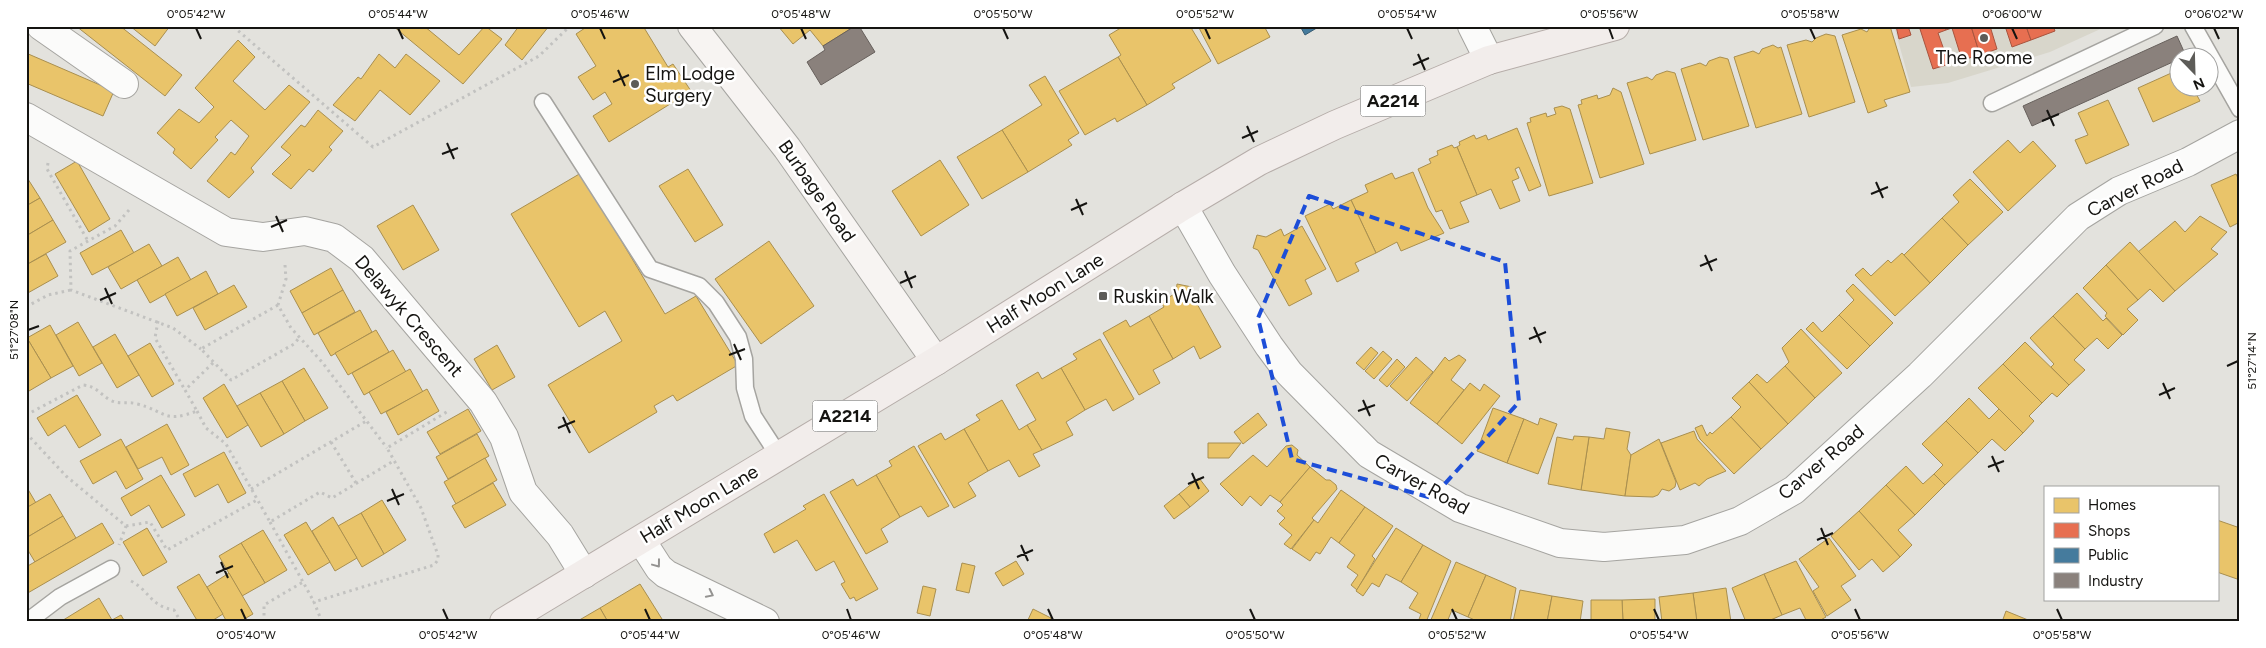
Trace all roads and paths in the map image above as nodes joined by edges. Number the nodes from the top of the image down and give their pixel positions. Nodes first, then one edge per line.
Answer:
1 (41, 26) edge
2 (236, 26) edge
3 (570, 26) edge
4 (692, 26) edge
5 (1472, 26) edge
6 (1615, 26) edge
7 (2155, 26) edge
8 (2193, 26) edge
9 (1489, 60) junction
10 (124, 84) dead end
11 (543, 102) dead end
12 (1992, 103) dead end
13 (2240, 109) edge
14 (26, 117) edge
15 (56, 134) junction
16 (2240, 134) edge
17 (148, 188) junction
18 (1183, 206) junction
19 (283, 233) junction
20 (88, 241) junction
21 (72, 290) junction
22 (278, 305) junction
23 (26, 308) edge
24 (158, 321) junction
25 (299, 338) junction
26 (201, 349) junction
27 (936, 361) junction
28 (214, 362) junction
29 (185, 390) junction
30 (473, 390) junction
31 (197, 411) junction
32 (26, 415) edge
33 (368, 420) junction
34 (26, 433) edge
35 (331, 442) junction
36 (387, 448) junction
37 (779, 456) junction
38 (395, 460) junction
39 (356, 483) junction
40 (251, 489) junction
41 (257, 500) junction
42 (270, 522) junction
43 (126, 526) junction
44 (641, 540) junction
45 (110, 570) junction
46 (584, 574) junction
47 (303, 582) junction
48 (314, 602) junction
49 (27, 622) edge
50 (181, 622) edge
51 (264, 622) edge
52 (322, 622) edge
53 (504, 622) edge
54 (765, 622) edge

1 - 10 street
2 - 3 path
4 - 27 street, Burbage Road
5 - 9 street
6 - 9 main road, Half Moon Lane / A2214
7 - 12 lane
8 - 13 lane
9 - 18 main road, Half Moon Lane / A2214
11 - 37 lane
14 - 15 street, Delawyk Crescent
15 - 17 street, Delawyk Crescent
15 - 20 path
16 - 18 street, Carver Road
17 - 19 street, Delawyk Crescent
17 - 20 path
18 - 27 main road, Half Moon Lane / A2214
19 - 22 path
19 - 30 street, Delawyk Crescent
20 - 21 path
21 - 23 path
21 - 24 path
22 - 25 path
22 - 26 path
24 - 26 path
24 - 29 path
25 - 28 path
25 - 33 path
26 - 28 path
27 - 37 main road, Half Moon Lane / A2214
28 - 29 path
29 - 31 path
30 - 36 path
30 - 46 street, Delawyk Crescent
31 - 32 path
31 - 40 path
33 - 35 path
33 - 36 path
34 - 43 path
35 - 39 path
35 - 40 path
36 - 38 path
37 - 44 main road, Half Moon Lane / A2214
38 - 39 path
38 - 48 path
39 - 42 path
40 - 41 path
41 - 42 path
41 - 43 path
42 - 47 path
43 - 45 path
44 - 46 main road, Half Moon Lane / A2214
44 -> 54 street
45 - 49 lane
45 - 50 path
46 - 53 main road, Half Moon Lane / A2214
47 - 48 path
47 - 51 path
48 - 52 path

